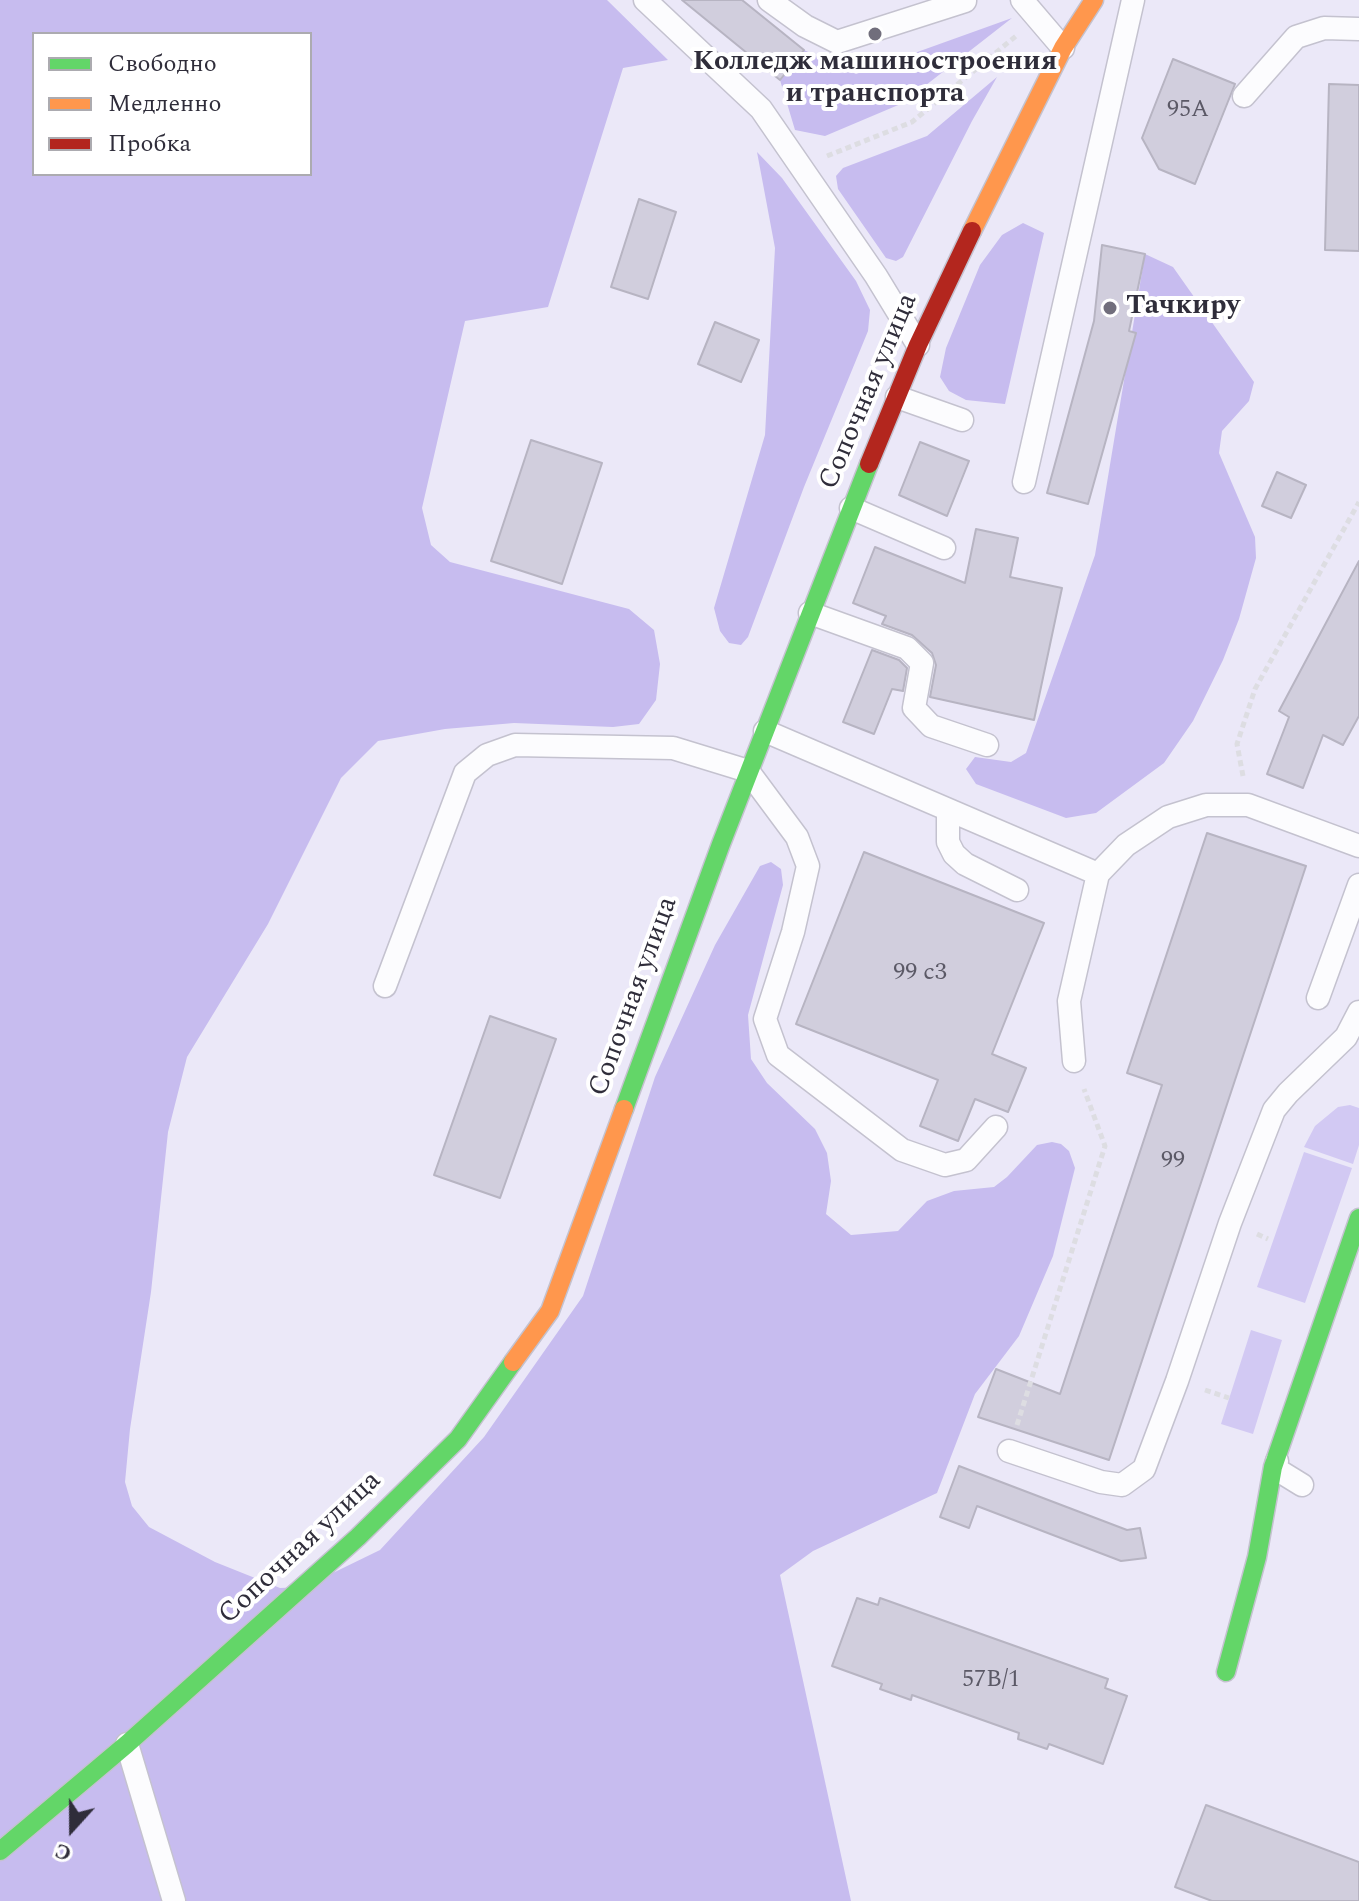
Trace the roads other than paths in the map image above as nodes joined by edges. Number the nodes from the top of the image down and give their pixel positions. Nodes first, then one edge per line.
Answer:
1 (645, 0) edge
2 (769, 0) edge
3 (1022, 0) edge
4 (1094, 0) edge
5 (1133, 0) edge
6 (965, 1) edge
7 (1359, 29) edge
8 (1063, 48) junction
9 (1244, 96) dead end
10 (918, 345) junction
11 (897, 397) junction
12 (962, 420) dead end
13 (1024, 482) dead end
14 (851, 508) junction
15 (944, 548) dead end
16 (810, 613) junction
17 (765, 731) junction
18 (987, 745) dead end
19 (748, 771) junction
20 (948, 810) junction
21 (1359, 846) edge
22 (1098, 874) junction
23 (1359, 885) edge
24 (1017, 890) dead end
25 (1354, 912) edge
26 (385, 986) dead end
27 (1318, 998) dead end
28 (1359, 1012) edge
29 (1074, 1061) road end
30 (996, 1127) dead end
31 (1359, 1218) edge
32 (1278, 1450) junction
33 (1009, 1451) road end
34 (1302, 1485) dead end
35 (1226, 1672) dead end
36 (127, 1744) junction
37 (0, 1851) edge
38 (174, 1901) edge

1 - 10 lane
2 - 6 lane
3 - 8 lane
4 - 8 main road, Сопочная улица
5 - 13 lane
7 - 9 lane
8 - 10 main road, Сопочная улица
10 - 11 main road, Сопочная улица
11 - 12 lane
11 - 14 main road, Сопочная улица
14 - 15 lane
14 - 16 main road, Сопочная улица
16 - 17 main road, Сопочная улица
16 - 18 lane
17 - 19 main road, Сопочная улица
17 - 20 lane
19 - 26 lane
19 - 30 lane
19 - 36 main road, Сопочная улица
20 - 22 lane
20 - 24 lane
21 - 22 lane
22 - 29 lane
23 - 25 lane
25 - 27 lane
28 - 33 lane
31 - 32 main road
32 - 34 lane
32 - 35 main road
36 - 37 main road, Сопочная улица
36 - 38 lane

